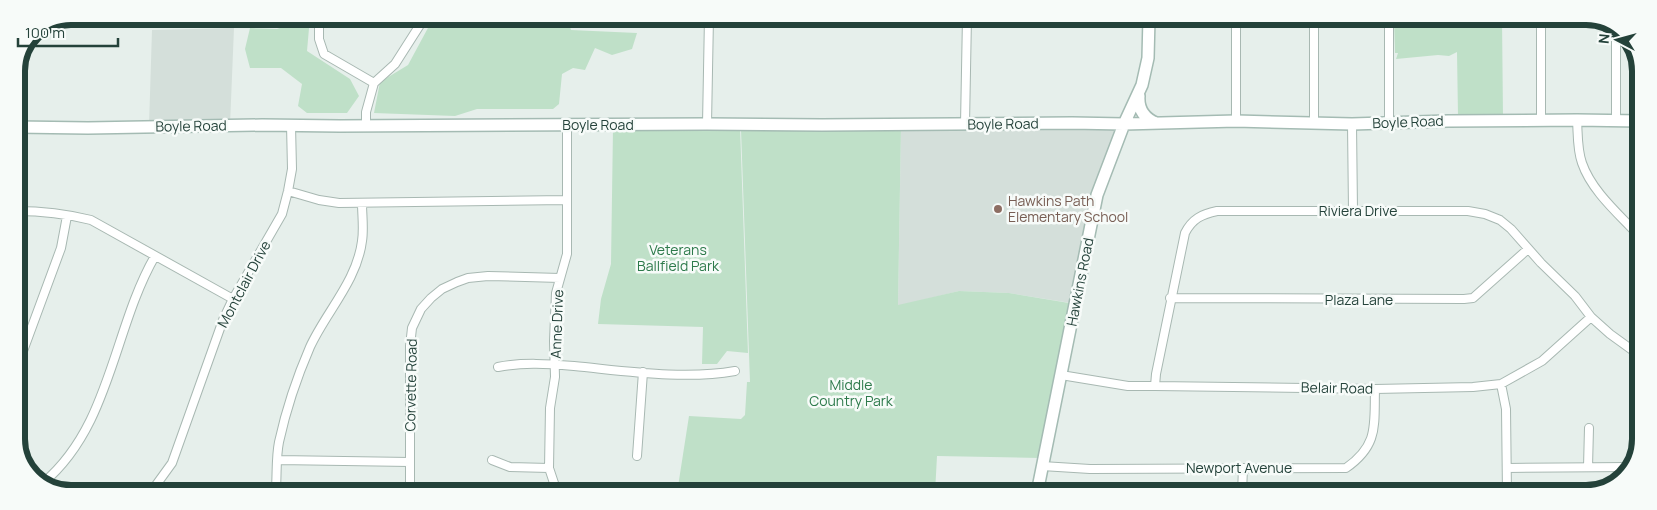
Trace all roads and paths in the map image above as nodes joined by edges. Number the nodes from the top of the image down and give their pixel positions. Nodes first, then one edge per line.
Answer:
1 (319, 25) edge
2 (420, 25) edge
3 (709, 25) edge
4 (967, 25) edge
5 (1148, 25) edge
6 (1236, 25) edge
7 (1314, 25) edge
8 (1389, 25) edge
9 (1541, 25) edge
10 (1616, 36) edge
11 (374, 83) junction
12 (1139, 94) junction
13 (1541, 120) junction
14 (1577, 120) junction
15 (1236, 121) junction
16 (1616, 121) junction
17 (1632, 121) edge
18 (1390, 122) junction
19 (1103, 123) junction
20 (1156, 123) junction
21 (1314, 123) junction
22 (707, 124) junction
23 (965, 124) junction
24 (1124, 124) junction
25 (1352, 124) junction
26 (291, 125) junction
27 (366, 125) junction
28 (568, 125) junction
29 (25, 127) edge
30 (1113, 151) junction
31 (288, 191) junction
32 (566, 200) junction
33 (362, 203) junction
34 (25, 211) edge
35 (1353, 211) junction
36 (67, 216) junction
37 (1632, 228) edge
38 (1528, 249) junction
39 (154, 256) junction
40 (560, 278) junction
41 (1170, 298) junction
42 (233, 299) junction
43 (1591, 317) junction
44 (25, 346) edge
45 (1632, 350) edge
46 (555, 365) junction
47 (498, 367) dead end
48 (735, 371) dead end
49 (643, 372) junction
50 (1062, 375) junction
51 (1501, 384) junction
52 (1155, 386) junction
53 (1375, 389) junction
54 (1589, 428) dead end
55 (637, 456) dead end
56 (278, 460) junction
57 (492, 460) dead end
58 (410, 462) junction
59 (1042, 466) junction
60 (1588, 467) junction
61 (1622, 467) edge
62 (549, 468) junction
63 (1242, 468) junction
64 (1507, 468) junction
65 (48, 479) edge
66 (156, 485) edge
67 (276, 485) edge
68 (410, 485) edge
69 (555, 485) edge
70 (1038, 485) edge
71 (1242, 485) edge
72 (1507, 485) edge

1 - 11 street
2 - 11 street
3 - 22 street
4 - 23 street
5 - 12 street, Hawkins Road
6 - 15 street
7 - 21 street
8 - 18 street
9 - 13 street
10 - 16 street
11 - 27 street
12 - 19 street
12 - 20 street
12 - 24 street, Hawkins Road
13 - 14 street, Boyle Road
13 - 18 street, Boyle Road
14 - 16 street, Boyle Road
14 - 37 street
15 - 20 street, Boyle Road
15 - 21 street, Boyle Road
16 - 17 street, Boyle Road
18 - 25 street, Boyle Road
19 - 23 street, Boyle Road
19 - 24 street, Boyle Road
19 - 30 street
20 - 24 street, Boyle Road
21 - 25 street, Boyle Road
22 - 23 street, Boyle Road
22 - 28 street, Boyle Road
24 - 30 street, Hawkins Road
25 - 35 street
26 - 27 street, Boyle Road
26 - 29 street, Boyle Road
26 - 31 street, Montclair Drive
27 - 28 street, Boyle Road
28 - 32 street, Anne Drive
30 - 50 street, Hawkins Road
31 - 33 street
31 - 42 street, Montclair Drive
32 - 33 street
32 - 40 street, Anne Drive
33 - 56 street
34 - 36 street
35 - 38 street, Riviera Drive
35 - 41 street, Riviera Drive
36 - 39 street
36 - 44 street
38 - 41 street, Plaza Lane
38 - 43 street, Riviera Drive
39 - 42 street
39 - 65 street
40 - 46 street, Anne Drive
40 - 58 street, Corvette Road
41 - 52 street, Riviera Drive
42 - 66 street, Montclair Drive
43 - 45 street, Riviera Drive
43 - 51 street, Belair Road
46 - 47 street
46 - 49 street
46 - 62 street, Anne Drive
48 - 49 street
49 - 55 street
50 - 52 street, Belair Road
50 - 59 street, Hawkins Road
51 - 53 street, Belair Road
51 - 64 street
52 - 53 street, Belair Road
53 - 63 street, Newport Avenue
54 - 60 street
56 - 58 street
56 - 67 street
57 - 62 street
58 - 68 street, Corvette Road
59 - 63 street, Newport Avenue
59 - 70 street, Hawkins Road
60 - 61 street
60 - 64 street
62 - 69 street, Anne Drive
63 - 71 street
64 - 72 street

